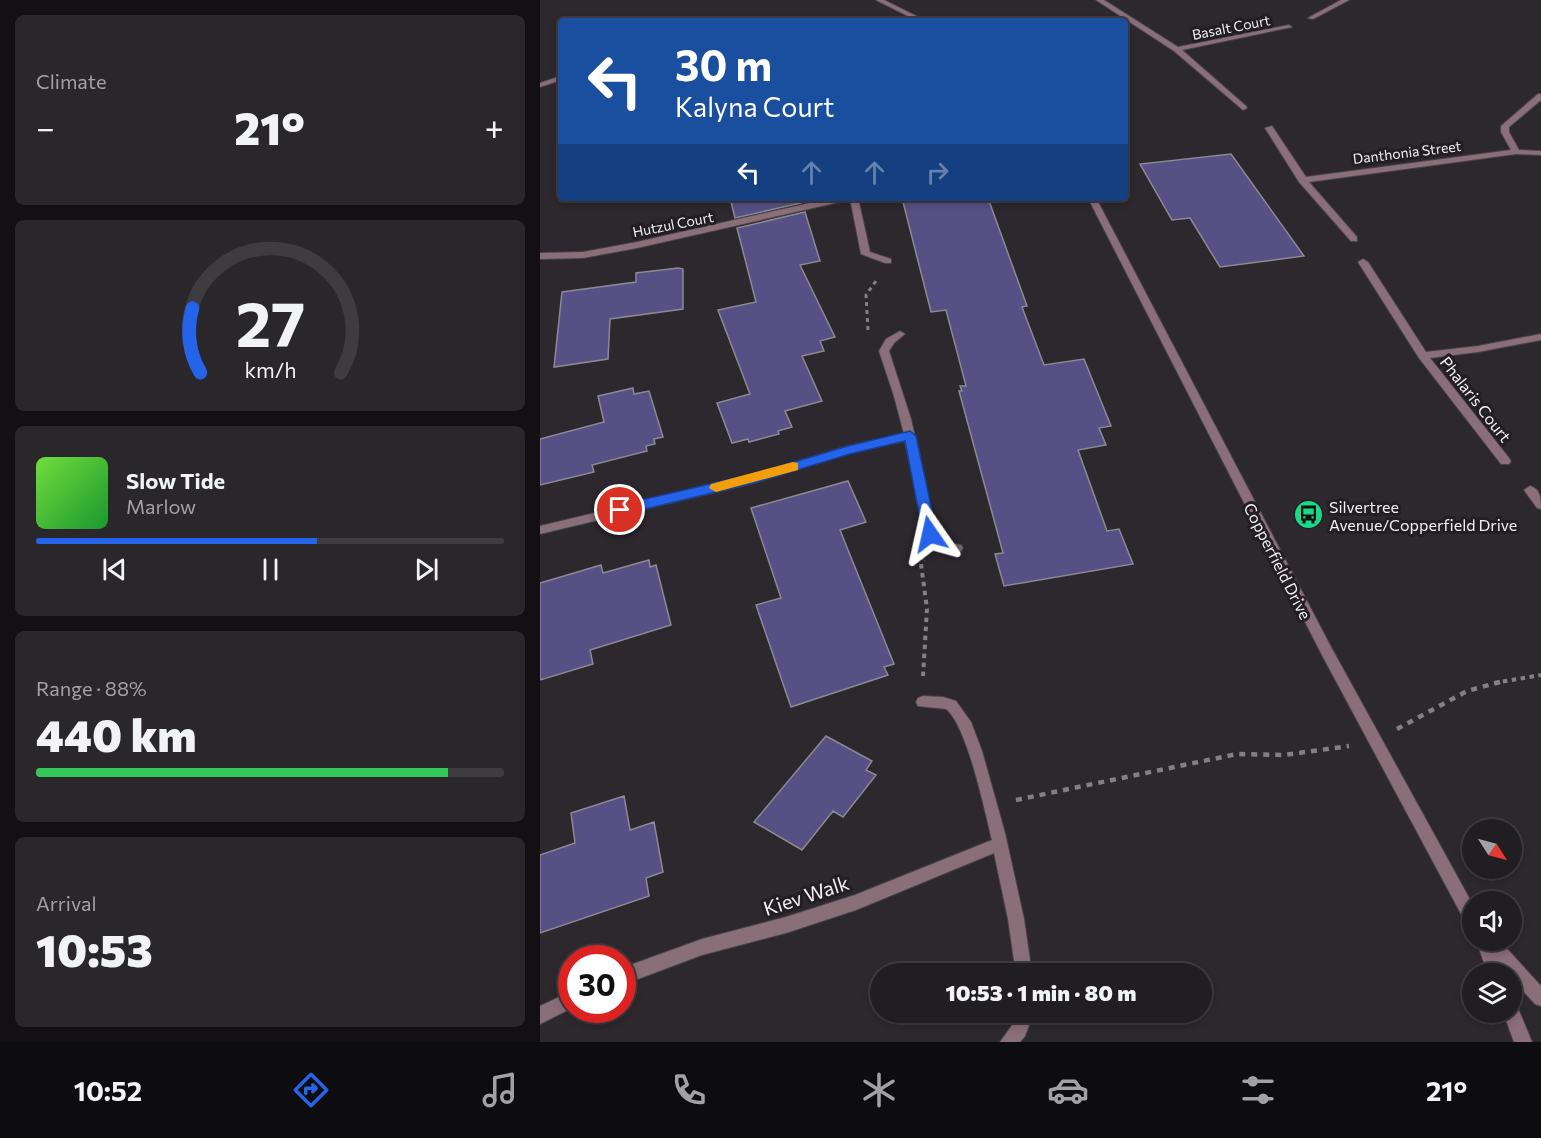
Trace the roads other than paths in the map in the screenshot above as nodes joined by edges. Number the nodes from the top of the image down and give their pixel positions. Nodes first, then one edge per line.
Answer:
1 (879, 0) edge
2 (1099, 0) edge
3 (1346, 0) edge
4 (917, 18) edge
5 (1128, 18) edge
6 (1128, 18) edge
7 (1311, 18) dead end
8 (1289, 27) dead end
9 (1177, 49) junction
10 (558, 79) edge
11 (540, 85) edge
12 (1541, 96) edge
13 (1243, 108) dead end
14 (1269, 128) dead end
15 (1516, 152) junction
16 (1541, 153) edge
17 (1302, 180) junction
18 (831, 201) edge
19 (855, 201) edge
20 (1094, 201) edge
21 (1354, 239) dead end
22 (540, 256) edge
23 (885, 261) road end
24 (1363, 262) dead end
25 (900, 334) dead end
26 (1541, 337) edge
27 (1423, 356) junction
28 (910, 436) junction
29 (1505, 461) dead end
30 (1530, 490) dead end
31 (1541, 505) edge
32 (540, 530) edge
33 (957, 548) dead end
34 (927, 702) road end
35 (999, 844) junction
36 (1462, 900) edge
37 (1496, 951) edge
38 (1022, 963) edge
39 (636, 972) edge
40 (1541, 998) edge
41 (558, 1006) edge
42 (540, 1015) edge
43 (1022, 1023) edge
44 (1515, 1023) edge
45 (1009, 1042) edge
46 (1523, 1042) edge

1 - 4 street
2 - 5 street, Basalt Court
3 - 7 street
6 - 9 street, Basalt Court
8 - 9 street, Basalt Court
9 - 13 street, Basalt Court
10 - 11 street
12 - 15 street
14 - 17 street
15 - 16 street, Danthonia Street
15 - 17 street, Danthonia Street
17 - 21 street
18 - 22 street, Hutzul Court
19 - 23 street
20 - 36 street, Copperfield Drive
24 - 27 street, Phalaris Court
25 - 28 street
26 - 27 street, Phalaris Court
27 - 29 street, Phalaris Court
28 - 32 street
28 - 33 street
30 - 31 street
34 - 35 street
35 - 38 street
35 - 39 street, Kiev Walk
37 - 40 street
41 - 42 street
43 - 45 street
44 - 46 street

